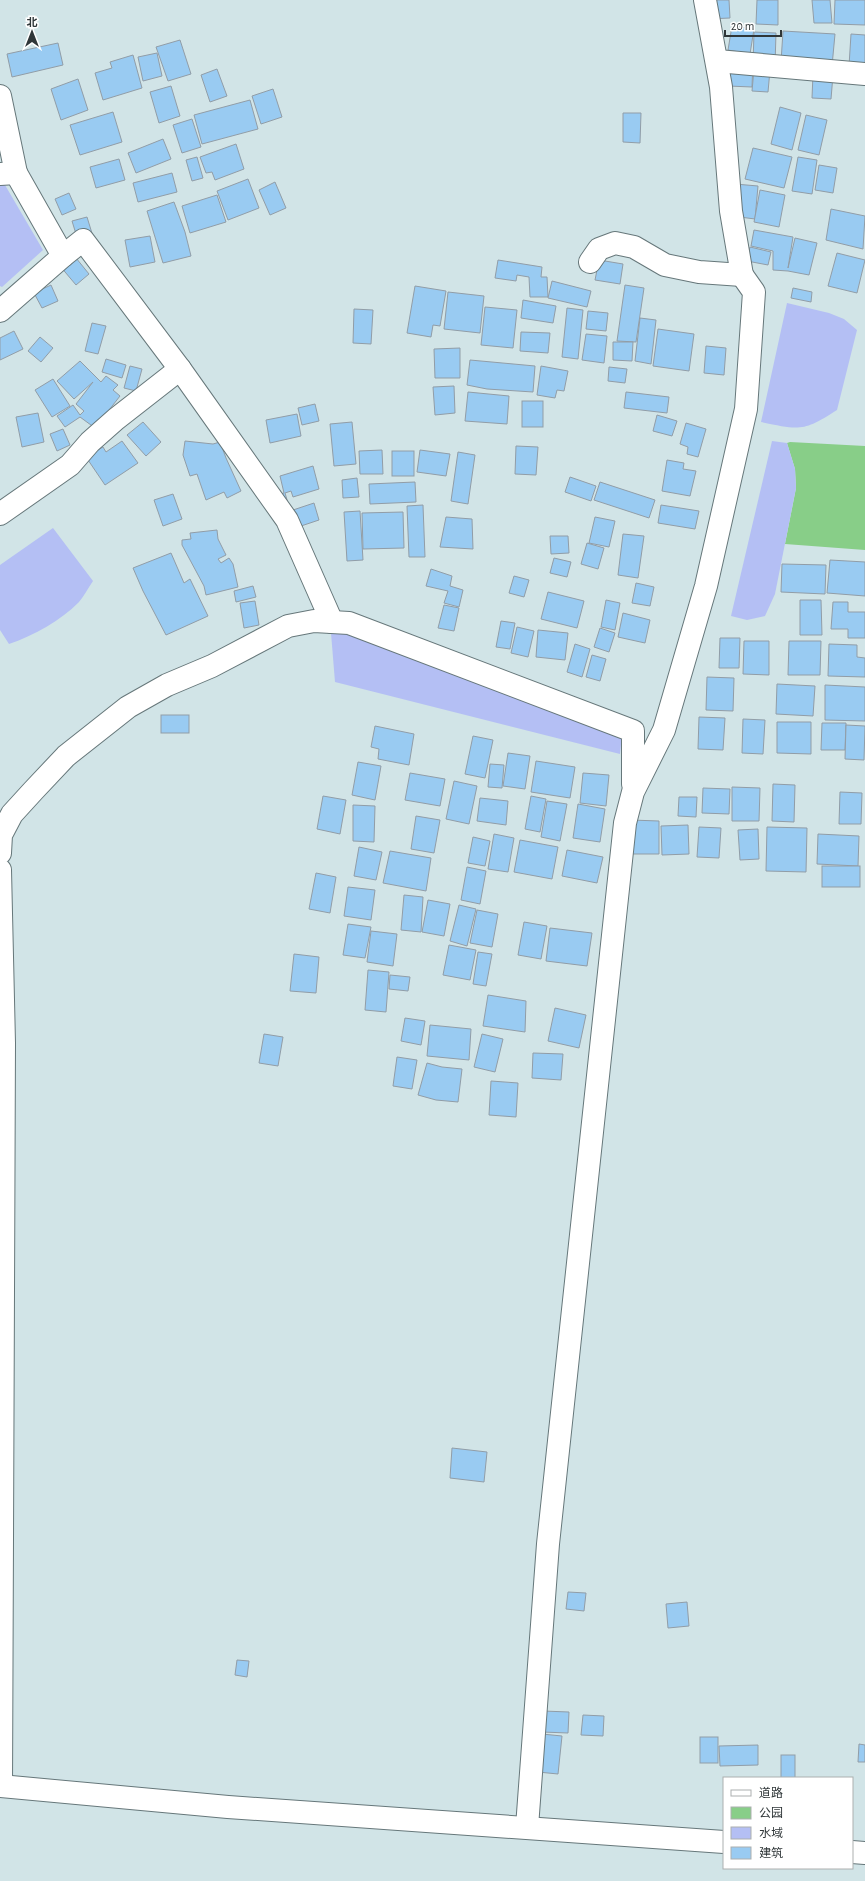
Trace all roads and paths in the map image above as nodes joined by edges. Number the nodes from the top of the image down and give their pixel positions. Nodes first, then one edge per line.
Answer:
1 (705, 0) edge
2 (716, 61) junction
3 (865, 74) edge
4 (0, 96) edge
5 (8, 173) edge
6 (63, 256) junction
7 (590, 262) dead end
8 (742, 275) junction
9 (0, 311) edge
10 (180, 369) junction
11 (0, 514) edge
12 (332, 622) junction
13 (633, 792) junction
14 (0, 841) edge
15 (0, 870) edge
16 (2, 1011) edge
17 (0, 1786) edge
18 (527, 1827) junction
19 (723, 1842) edge
20 (853, 1852) edge
21 (865, 1852) edge

1 - 2 street
2 - 3 street
2 - 8 street
4 - 5 street
5 - 6 street
6 - 9 street
6 - 10 street
7 - 8 street
8 - 13 street
10 - 11 street
10 - 12 street
12 - 13 street
12 - 14 street
13 - 18 street
15 - 16 street
16 - 17 street
17 - 18 street
18 - 19 street
20 - 21 street

